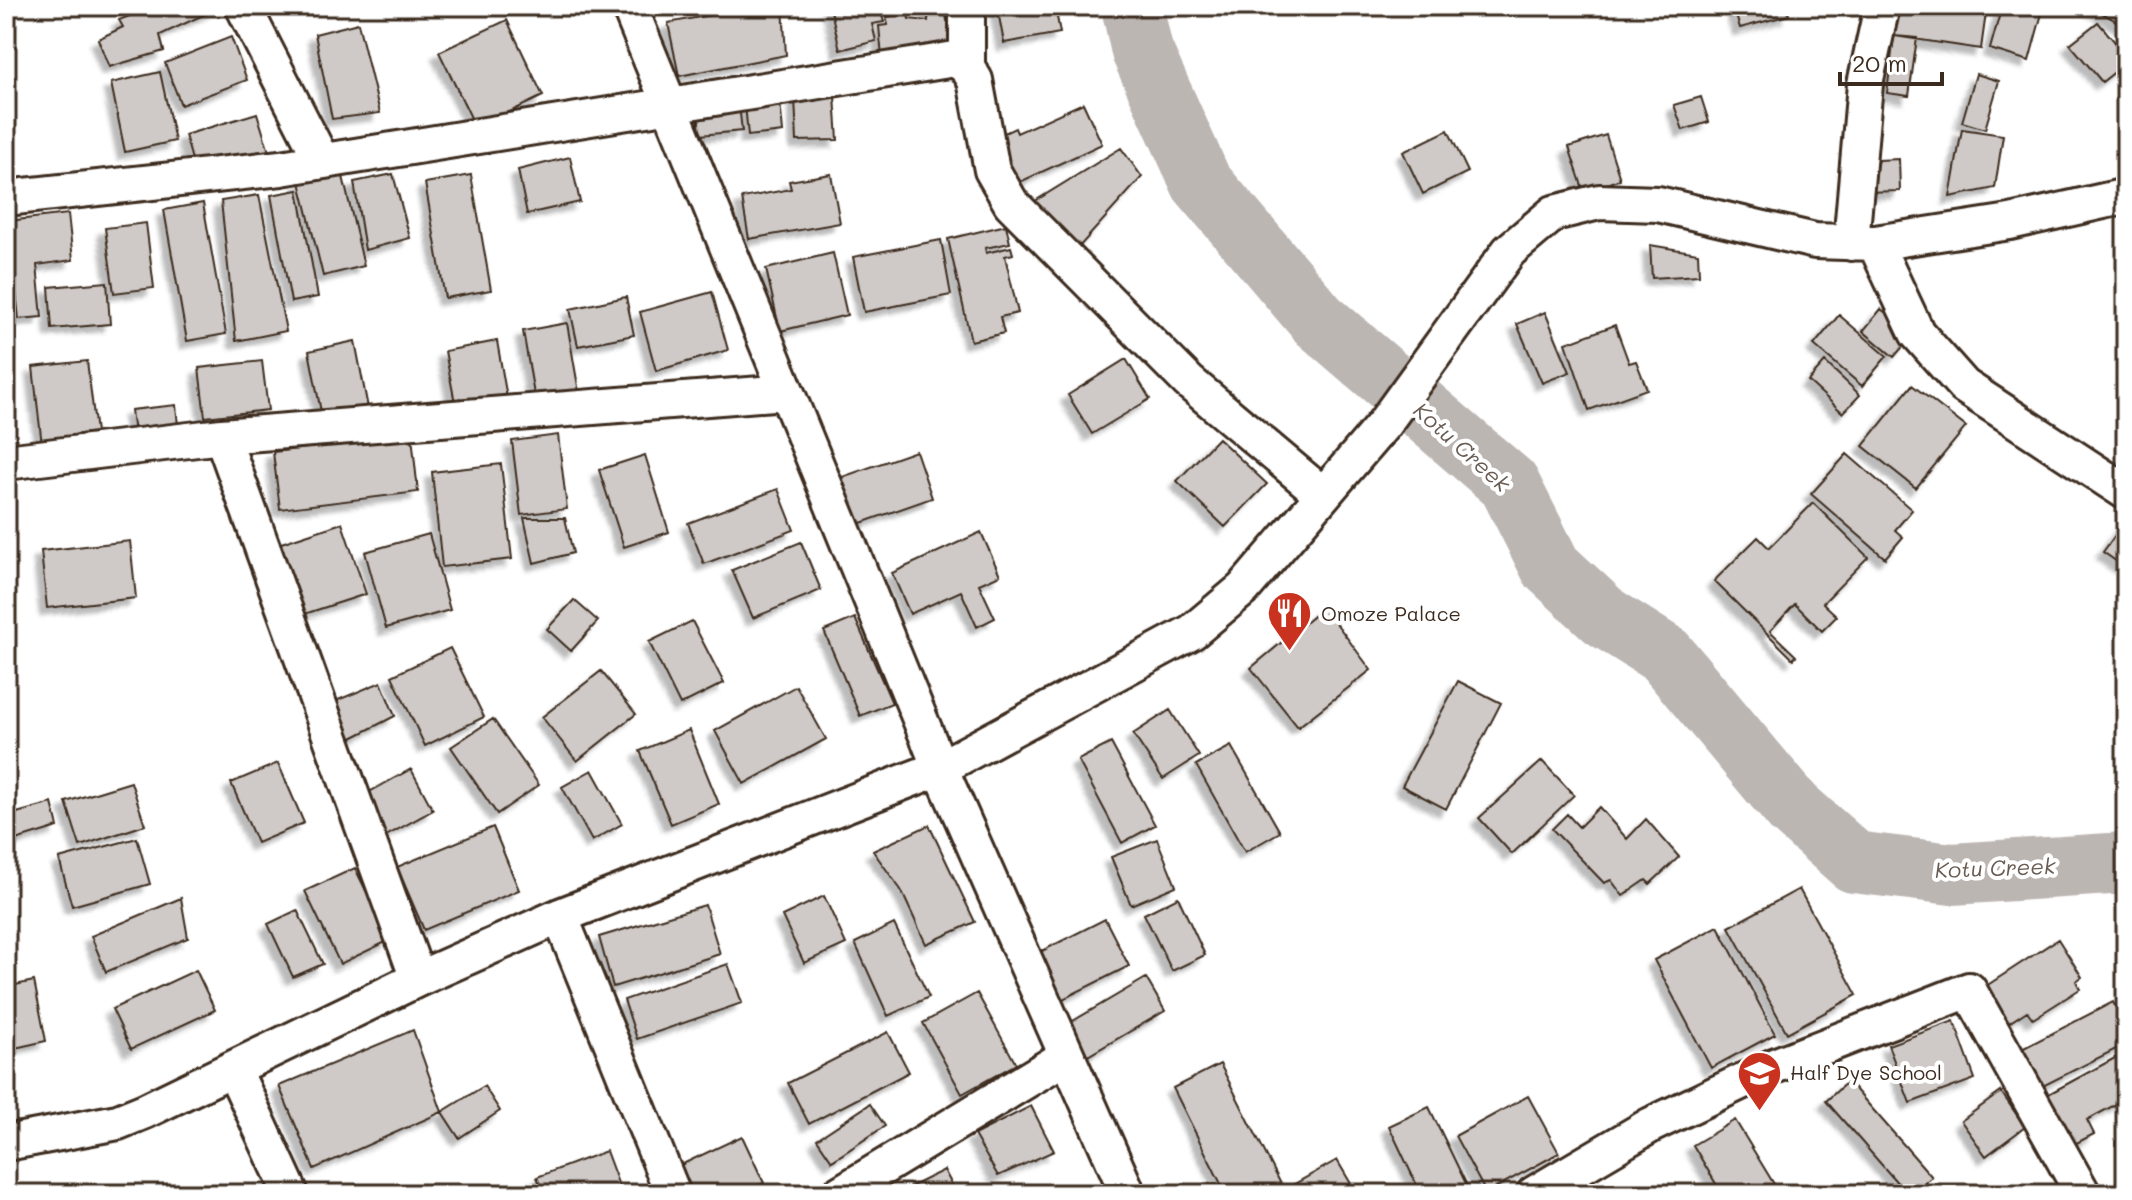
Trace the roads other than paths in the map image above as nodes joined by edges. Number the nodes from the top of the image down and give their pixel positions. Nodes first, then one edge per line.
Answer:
1 (243, 6) edge
2 (629, 6) edge
3 (967, 6) edge
4 (1882, 6) edge
5 (967, 67) junction
6 (668, 103) junction
7 (322, 161) junction
8 (2126, 196) edge
9 (6, 198) edge
10 (1863, 243) junction
11 (786, 392) junction
12 (222, 436) junction
13 (6, 462) edge
14 (2126, 492) edge
15 (1322, 494) junction
16 (940, 768) junction
17 (560, 916) junction
18 (418, 979) junction
19 (1065, 1057) junction
20 (234, 1070) junction
21 (6, 1143) edge
22 (291, 1194) edge
23 (673, 1194) edge
24 (839, 1194) edge
25 (1128, 1194) edge
26 (1534, 1194) edge
27 (2083, 1194) edge

1 - 7 street
2 - 6 street
3 - 5 street
4 - 10 street
5 - 6 street
5 - 15 street
6 - 7 street
6 - 11 street
7 - 9 street
8 - 10 street
10 - 14 street
10 - 15 street
11 - 12 street
11 - 16 street
12 - 13 street
12 - 18 street
15 - 16 street
16 - 17 street
16 - 19 street
17 - 18 street
17 - 23 street
18 - 20 street
19 - 24 street
19 - 25 street
20 - 21 street
20 - 22 street
26 - 27 street

